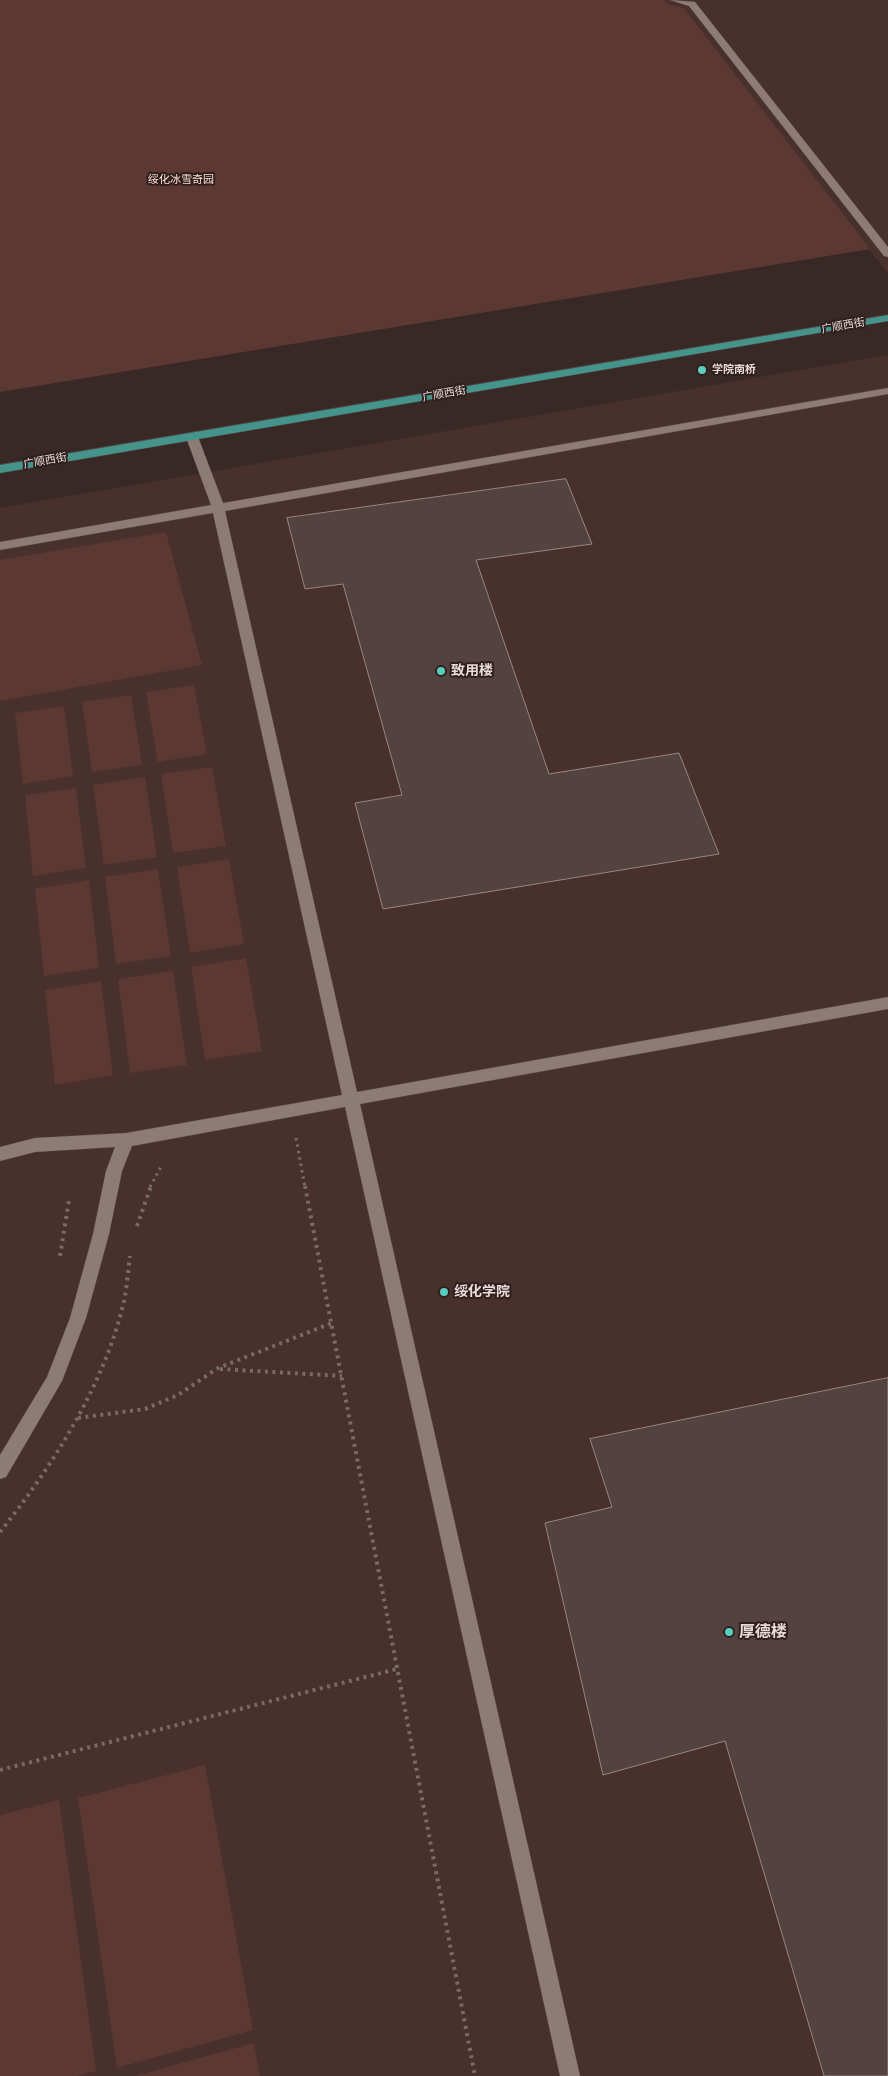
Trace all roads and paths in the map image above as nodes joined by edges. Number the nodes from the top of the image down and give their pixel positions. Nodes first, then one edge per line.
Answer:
1 (675, 0) edge
2 (888, 254) edge
3 (888, 318) edge
4 (888, 391) edge
5 (192, 437) junction
6 (0, 469) edge
7 (218, 507) junction
8 (0, 546) edge
9 (888, 1002) edge
10 (351, 1100) junction
11 (287, 1139) dead end
12 (126, 1140) junction
13 (0, 1154) edge
14 (168, 1162) dead end
15 (69, 1200) dead end
16 (135, 1233) dead end
17 (131, 1250) dead end
18 (59, 1262) dead end
19 (332, 1323) junction
20 (218, 1368) junction
21 (342, 1376) junction
22 (78, 1418) junction
23 (0, 1471) edge
24 (0, 1532) edge
25 (397, 1669) junction
26 (0, 1770) edge
27 (474, 2076) edge
28 (570, 2076) edge

1 - 2 lane
3 - 5 main road, 广顺西街
4 - 7 lane
5 - 6 main road, 广顺西街
5 - 7 lane
7 - 8 lane
7 - 10 lane
9 - 10 lane
10 - 12 lane
10 - 28 lane
11 - 19 path
12 - 13 lane
12 - 23 lane
14 - 16 path
15 - 18 path
17 - 22 path
19 - 20 path
19 - 21 path
20 - 21 path
20 - 22 path
21 - 25 path
22 - 24 path
25 - 26 path
25 - 27 path

